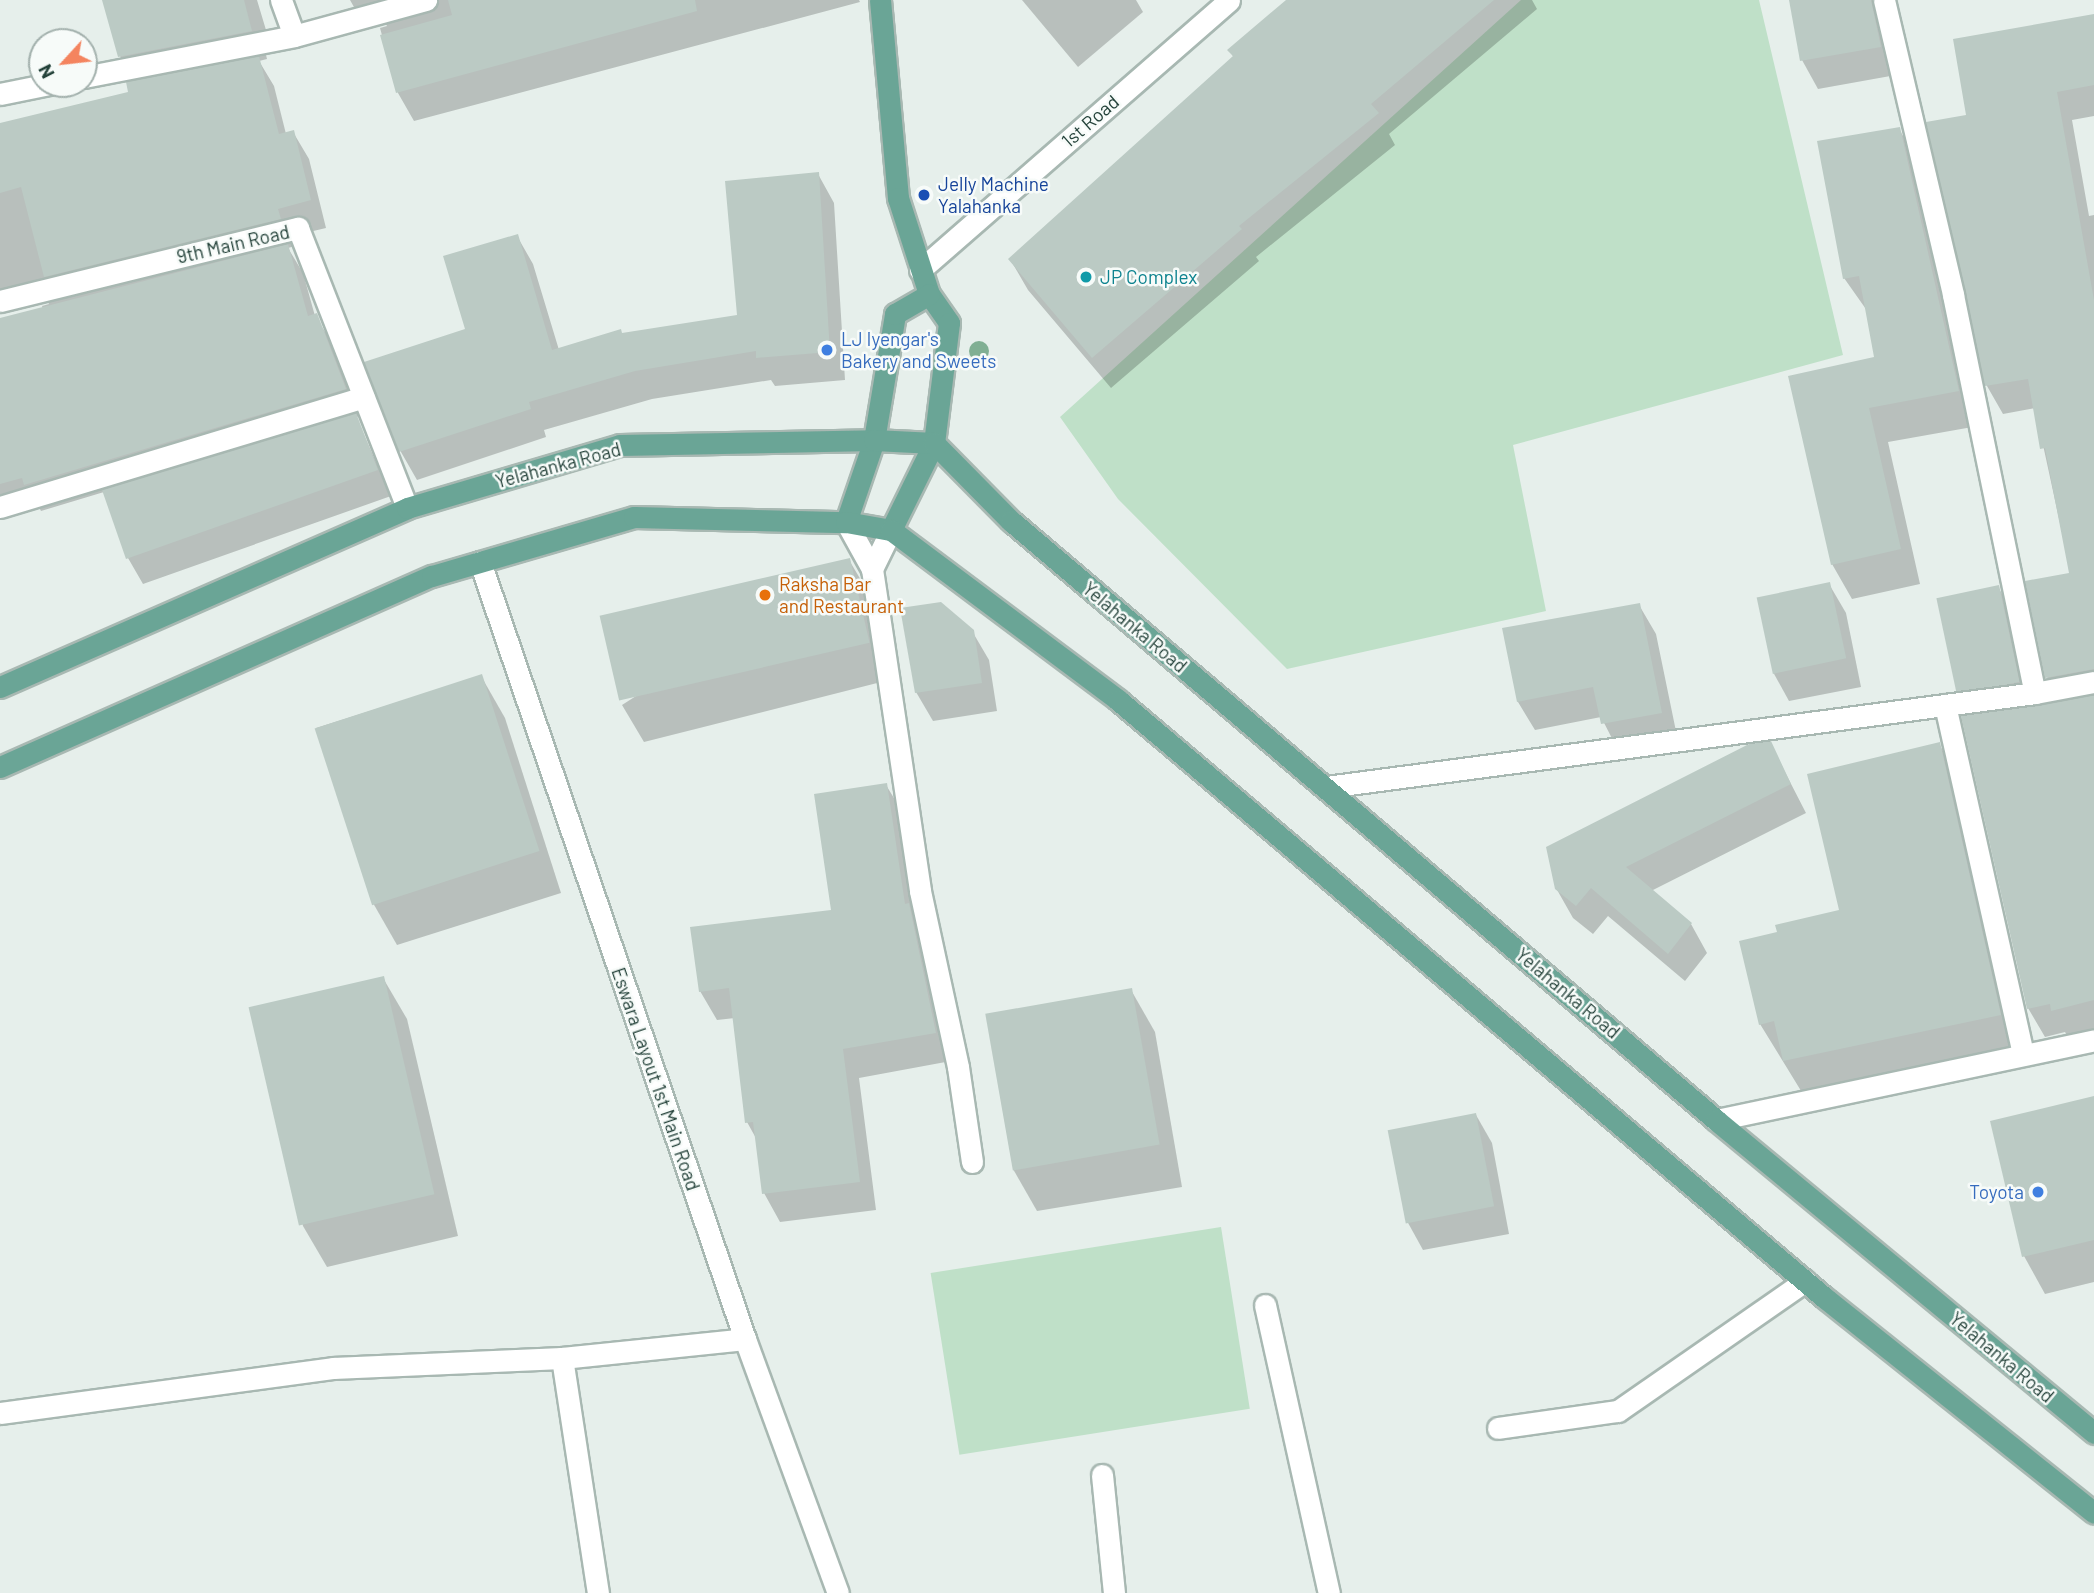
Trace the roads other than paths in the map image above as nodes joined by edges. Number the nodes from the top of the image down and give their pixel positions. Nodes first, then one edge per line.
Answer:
1 (281, 0) edge
2 (426, 0) edge
3 (880, 0) edge
4 (1229, 0) edge
5 (1884, 0) edge
6 (295, 36) junction
7 (98, 74) edge
8 (28, 88) edge
9 (0, 94) edge
10 (920, 270) junction
11 (929, 294) junction
12 (0, 301) edge
13 (364, 397) junction
14 (874, 440) junction
15 (934, 443) junction
16 (0, 508) edge
17 (407, 508) junction
18 (846, 522) junction
19 (891, 530) junction
20 (480, 562) junction
21 (872, 569) junction
22 (2094, 682) edge
23 (0, 687) edge
24 (2035, 693) junction
25 (1945, 705) junction
26 (0, 767) edge
27 (1326, 787) junction
28 (2094, 1040) edge
29 (2023, 1053) junction
30 (1716, 1120) junction
31 (972, 1162) dead end
32 (1805, 1281) junction
33 (1265, 1306) dead end
34 (746, 1339) junction
35 (562, 1358) junction
36 (0, 1413) edge
37 (1497, 1428) dead end
38 (2094, 1433) edge
39 (1102, 1475) dead end
40 (2094, 1513) edge
41 (598, 1593) edge
42 (838, 1593) edge
43 (1114, 1593) edge
44 (1329, 1593) edge

1 - 6 street
2 - 6 street
3 - 10 main road
4 - 10 street, 1st Road
5 - 24 street
6 - 7 street
8 - 9 street
10 - 11 main road
11 - 14 main road
11 - 15 main road
12 - 13 street, 9th Main Road
13 - 16 street
13 - 17 street, 9th Main Road
14 - 15 main road, Yelahanka Road
14 - 17 main road, Yelahanka Road
14 - 18 main road
15 - 19 main road
15 - 27 main road, Yelahanka Road
17 - 23 main road, Yelahanka Road
18 - 19 main road
18 - 20 main road
18 - 21 street
19 - 21 street
19 - 32 main road
20 - 26 main road
20 - 34 street, Eswara Layout 1st Main Road
21 - 31 street
22 - 24 street
24 - 25 street
25 - 27 street
25 - 29 street
27 - 30 main road, Yelahanka Road
28 - 29 street
29 - 30 street
30 - 38 main road, Yelahanka Road
32 - 37 street
32 - 40 main road
33 - 44 street
34 - 35 street
34 - 42 street, Eswara Layout 1st Main Road
35 - 36 street
35 - 41 street
39 - 43 street

